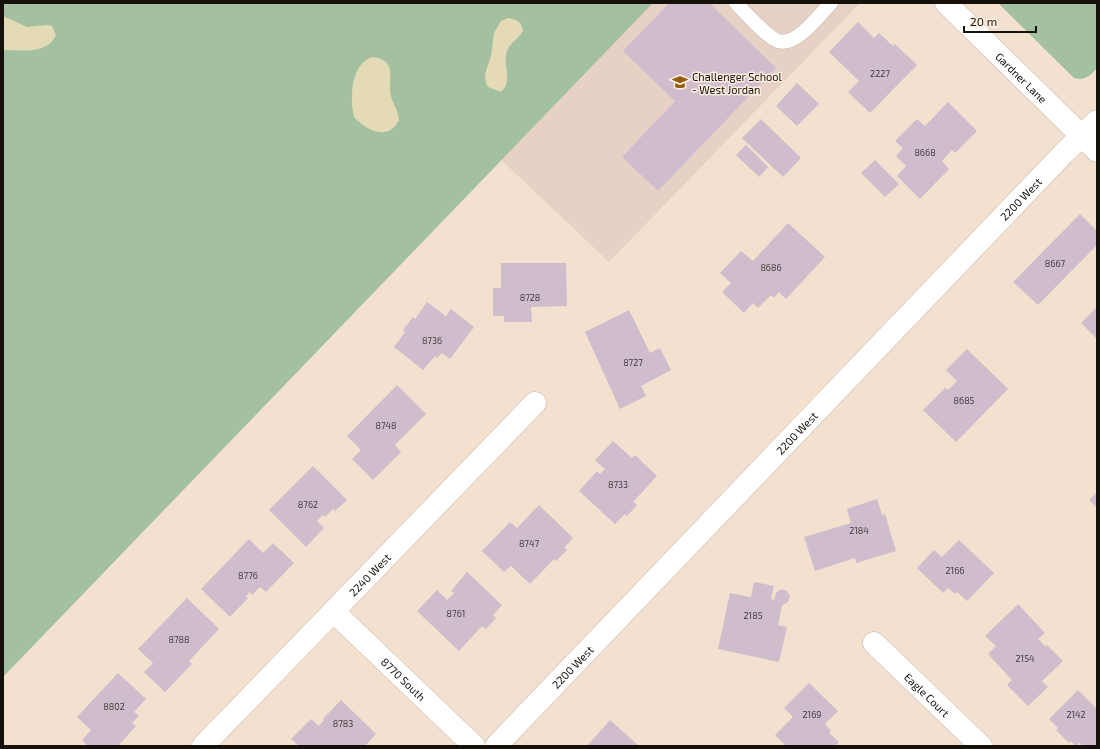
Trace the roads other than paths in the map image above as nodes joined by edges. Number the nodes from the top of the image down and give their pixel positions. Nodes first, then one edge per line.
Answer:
1 (736, 3) edge
2 (832, 3) edge
3 (946, 3) edge
4 (1097, 121) edge
5 (1082, 136) junction
6 (1097, 151) edge
7 (535, 402) dead end
8 (333, 611) junction
9 (874, 643) dead end
10 (203, 746) edge
11 (474, 746) edge
12 (496, 746) edge
13 (981, 746) edge

1 - 2 lane
3 - 5 street, Gardner Lane
4 - 5 street, 2200 West
5 - 6 street, Gardner Lane
5 - 12 street, 2200 West
7 - 8 street, 2240 West
8 - 10 street, 2240 West
8 - 11 street, 8770 South
9 - 13 street, Eagle Court

